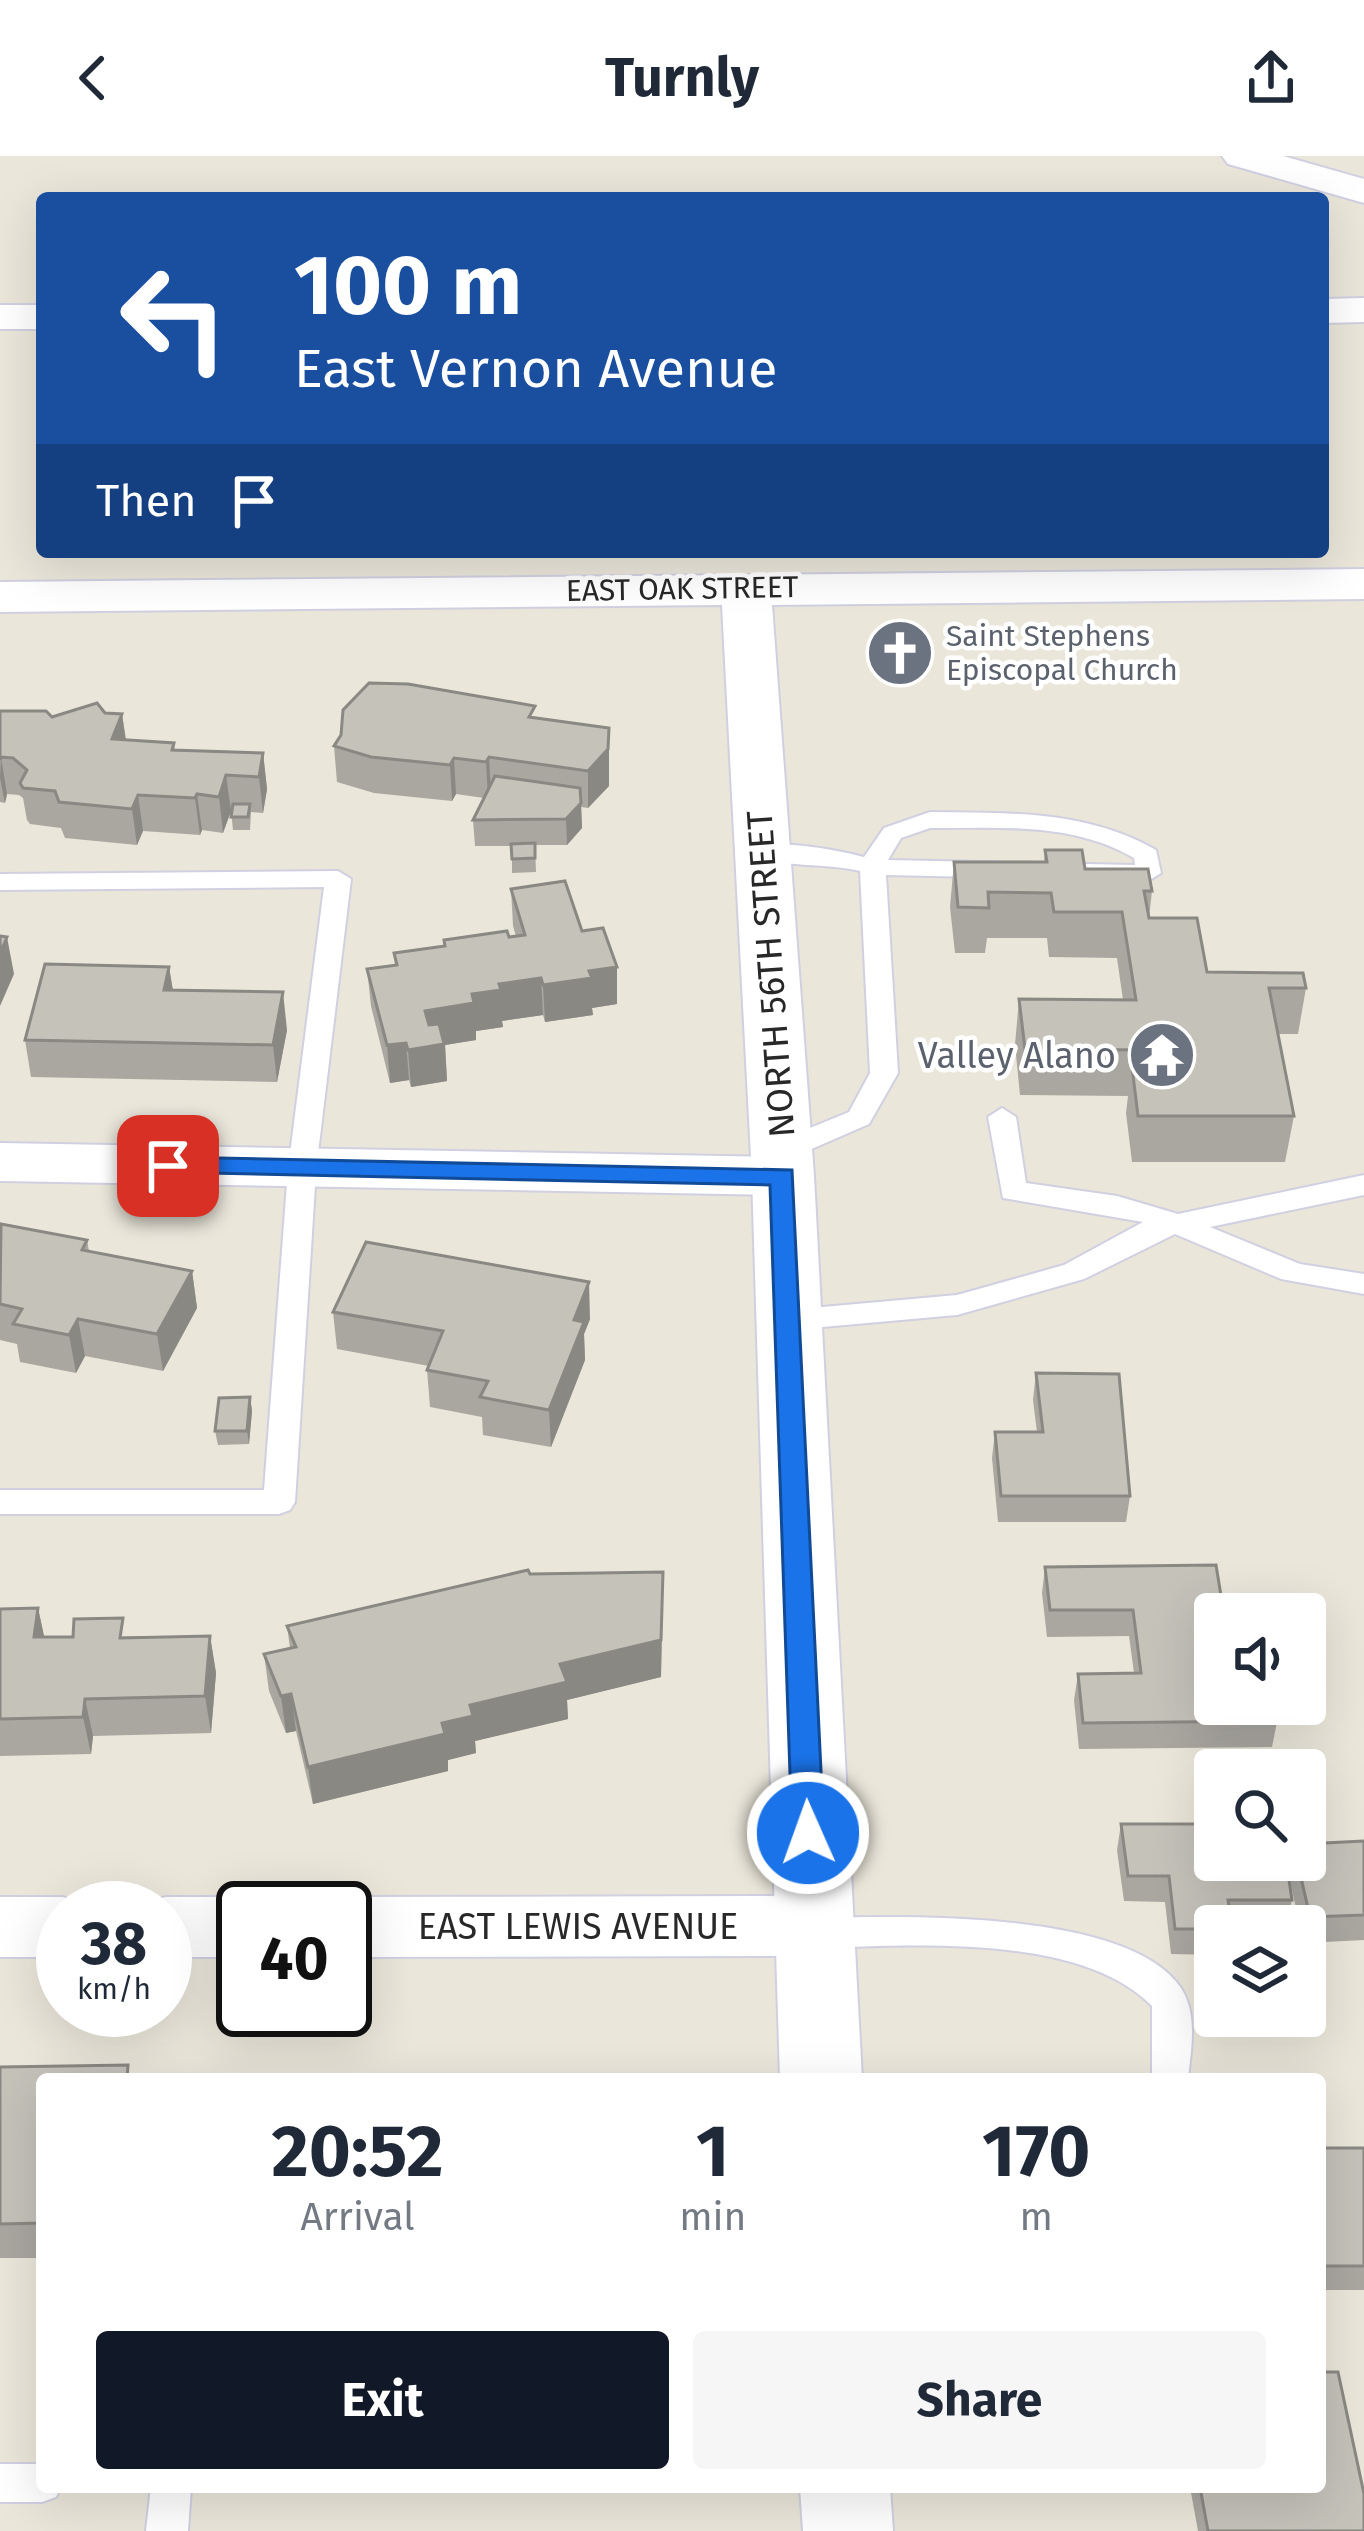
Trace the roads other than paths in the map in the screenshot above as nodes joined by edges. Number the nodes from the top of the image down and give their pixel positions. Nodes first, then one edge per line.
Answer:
1 (1241, 156) edge
2 (1364, 191) edge
3 (1329, 310) edge
4 (1364, 310) edge
5 (0, 317) edge
6 (36, 317) edge
7 (1364, 584) edge
8 (746, 588) junction
9 (0, 597) edge
10 (762, 851) junction
11 (873, 867) junction
12 (0, 883) edge
13 (1002, 1117) dead end
14 (0, 1162) edge
15 (782, 1164) junction
16 (302, 1169) junction
17 (1364, 1185) edge
18 (1177, 1224) junction
19 (1364, 1284) edge
20 (789, 1320) junction
21 (0, 1502) edge
22 (0, 1927) edge
23 (36, 1927) edge
24 (372, 1927) edge
25 (813, 1930) junction
26 (821, 2073) edge
27 (1170, 2073) edge
28 (36, 2482) edge
29 (0, 2483) edge
30 (170, 2493) edge
31 (845, 2493) edge
32 (167, 2531) edge
33 (848, 2531) edge

1 - 2 street
3 - 4 street
5 - 6 street
7 - 8 street, EAST OAK STREET
8 - 9 street, EAST OAK STREET
8 - 10 street, NORTH 56TH STREET
10 - 11 lane
10 - 15 street, NORTH 56TH STREET
11 - 11 lane
11 - 15 lane
12 - 16 lane
13 - 18 lane
14 - 16 street
15 - 16 street
15 - 20 street, NORTH 56TH STREET
16 - 21 lane
17 - 18 lane
18 - 19 lane
18 - 20 lane
20 - 25 street, NORTH 56TH STREET
22 - 23 street
24 - 25 street, EAST LEWIS AVENUE
25 - 26 street, NORTH 56TH STREET
25 - 27 lane
28 - 29 lane
30 - 32 lane
31 - 33 street

